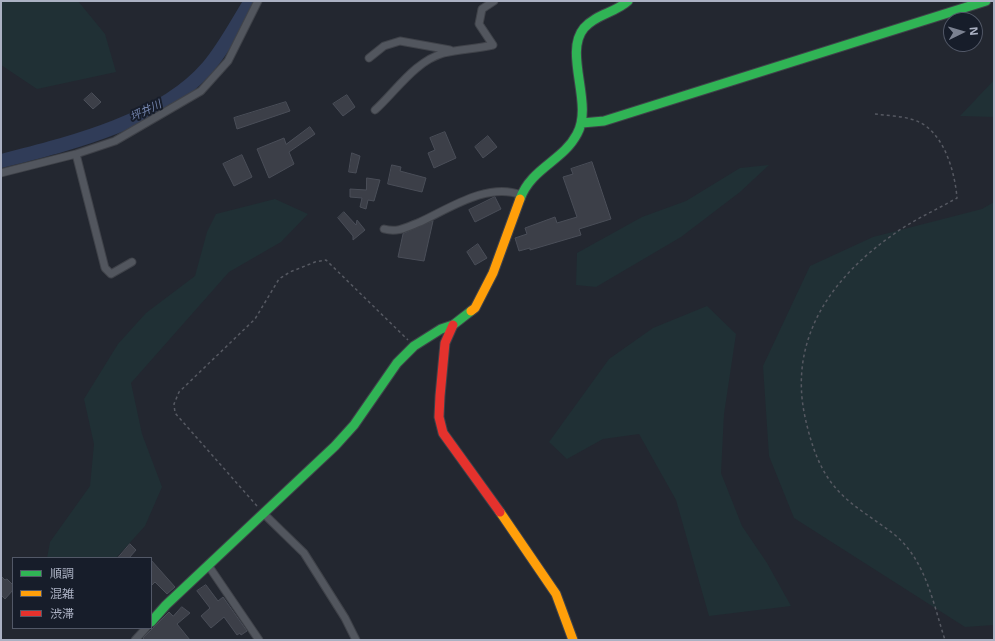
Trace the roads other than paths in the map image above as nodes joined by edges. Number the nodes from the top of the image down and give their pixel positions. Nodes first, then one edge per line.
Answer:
1 (258, 1) edge
2 (494, 1) edge
3 (628, 1) edge
4 (986, 1) edge
5 (456, 50) junction
6 (369, 58) dead end
7 (375, 110) dead end
8 (582, 123) junction
9 (76, 154) junction
10 (1, 173) edge
11 (521, 195) junction
12 (384, 229) dead end
13 (132, 262) dead end
14 (453, 325) junction
15 (264, 514) junction
16 (208, 565) junction
17 (152, 621) edge
18 (145, 629) edge
19 (135, 640) edge
20 (259, 640) edge
21 (356, 640) edge
22 (573, 640) edge

1 - 9 street
2 - 5 street
3 - 8 street
4 - 8 street
5 - 6 street
5 - 7 street
8 - 11 street
9 - 10 street
9 - 13 street
11 - 12 street
11 - 14 street
14 - 15 street
14 - 22 street
15 - 16 street
15 - 21 street
16 - 17 street
16 - 20 street
18 - 19 street

